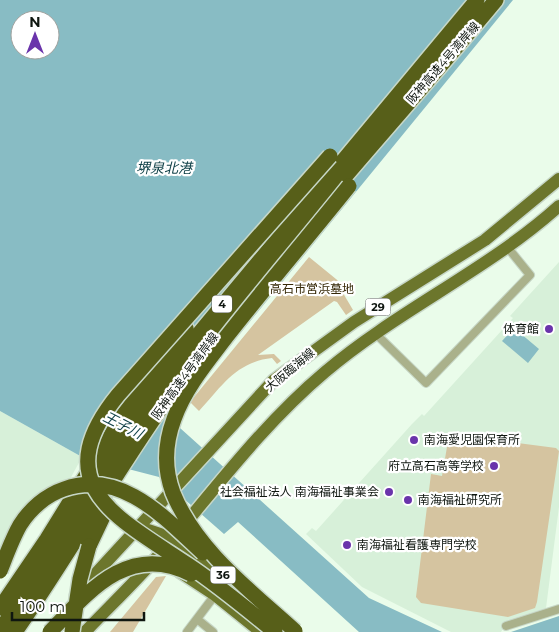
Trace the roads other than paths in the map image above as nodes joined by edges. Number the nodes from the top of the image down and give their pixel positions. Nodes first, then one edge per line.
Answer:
1 (475, 0) edge
2 (496, 0) edge
3 (451, 55) junction
4 (559, 179) edge
5 (559, 206) edge
6 (261, 236) junction
7 (508, 248) junction
8 (376, 334) junction
9 (180, 382) junction
10 (139, 526) junction
11 (172, 538) junction
12 (157, 557) junction
13 (0, 571) edge
14 (215, 595) junction
15 (0, 608) edge
16 (559, 609) edge
17 (197, 619) junction
18 (506, 626) dead end
19 (0, 631) edge
20 (15, 632) edge
21 (42, 632) edge
22 (50, 632) edge
23 (72, 632) edge
24 (85, 632) edge
25 (187, 632) edge
26 (214, 632) edge
27 (261, 632) edge
28 (275, 632) edge
29 (298, 632) edge

1 - 6 highway, bridge
1 - 19 highway, 阪神高速4号湾岸線 / 4
2 - 3 highway, 阪神高速4号湾岸線 / 4
3 - 9 highway, 阪神高速4号湾岸線 / 4
3 - 29 highway, bridge
4 - 10 main road, 大阪臨海線 / 29
5 - 7 main road, 大阪臨海線 / 29
6 - 15 highway, bridge
6 - 28 highway, bridge
7 - 8 main road, 大阪臨海線 / 29
7 - 8 street
8 - 11 main road, 大阪臨海線 / 29
9 - 20 highway, 阪神高速4号湾岸線 / 4, bridge
9 - 23 highway, bridge
10 - 11 main road, 36
10 - 12 main road, 36
10 - 21 main road, 大阪臨海線 / 29
11 - 12 main road, 大阪臨海線 / 29
11 - 29 main road, 36
12 - 14 main road, 36
12 - 24 main road, 大阪臨海線 / 29
13 - 29 highway, bridge
14 - 17 street
14 - 27 main road, 36
16 - 18 street
17 - 25 street
17 - 26 street
22 - 28 highway, bridge

